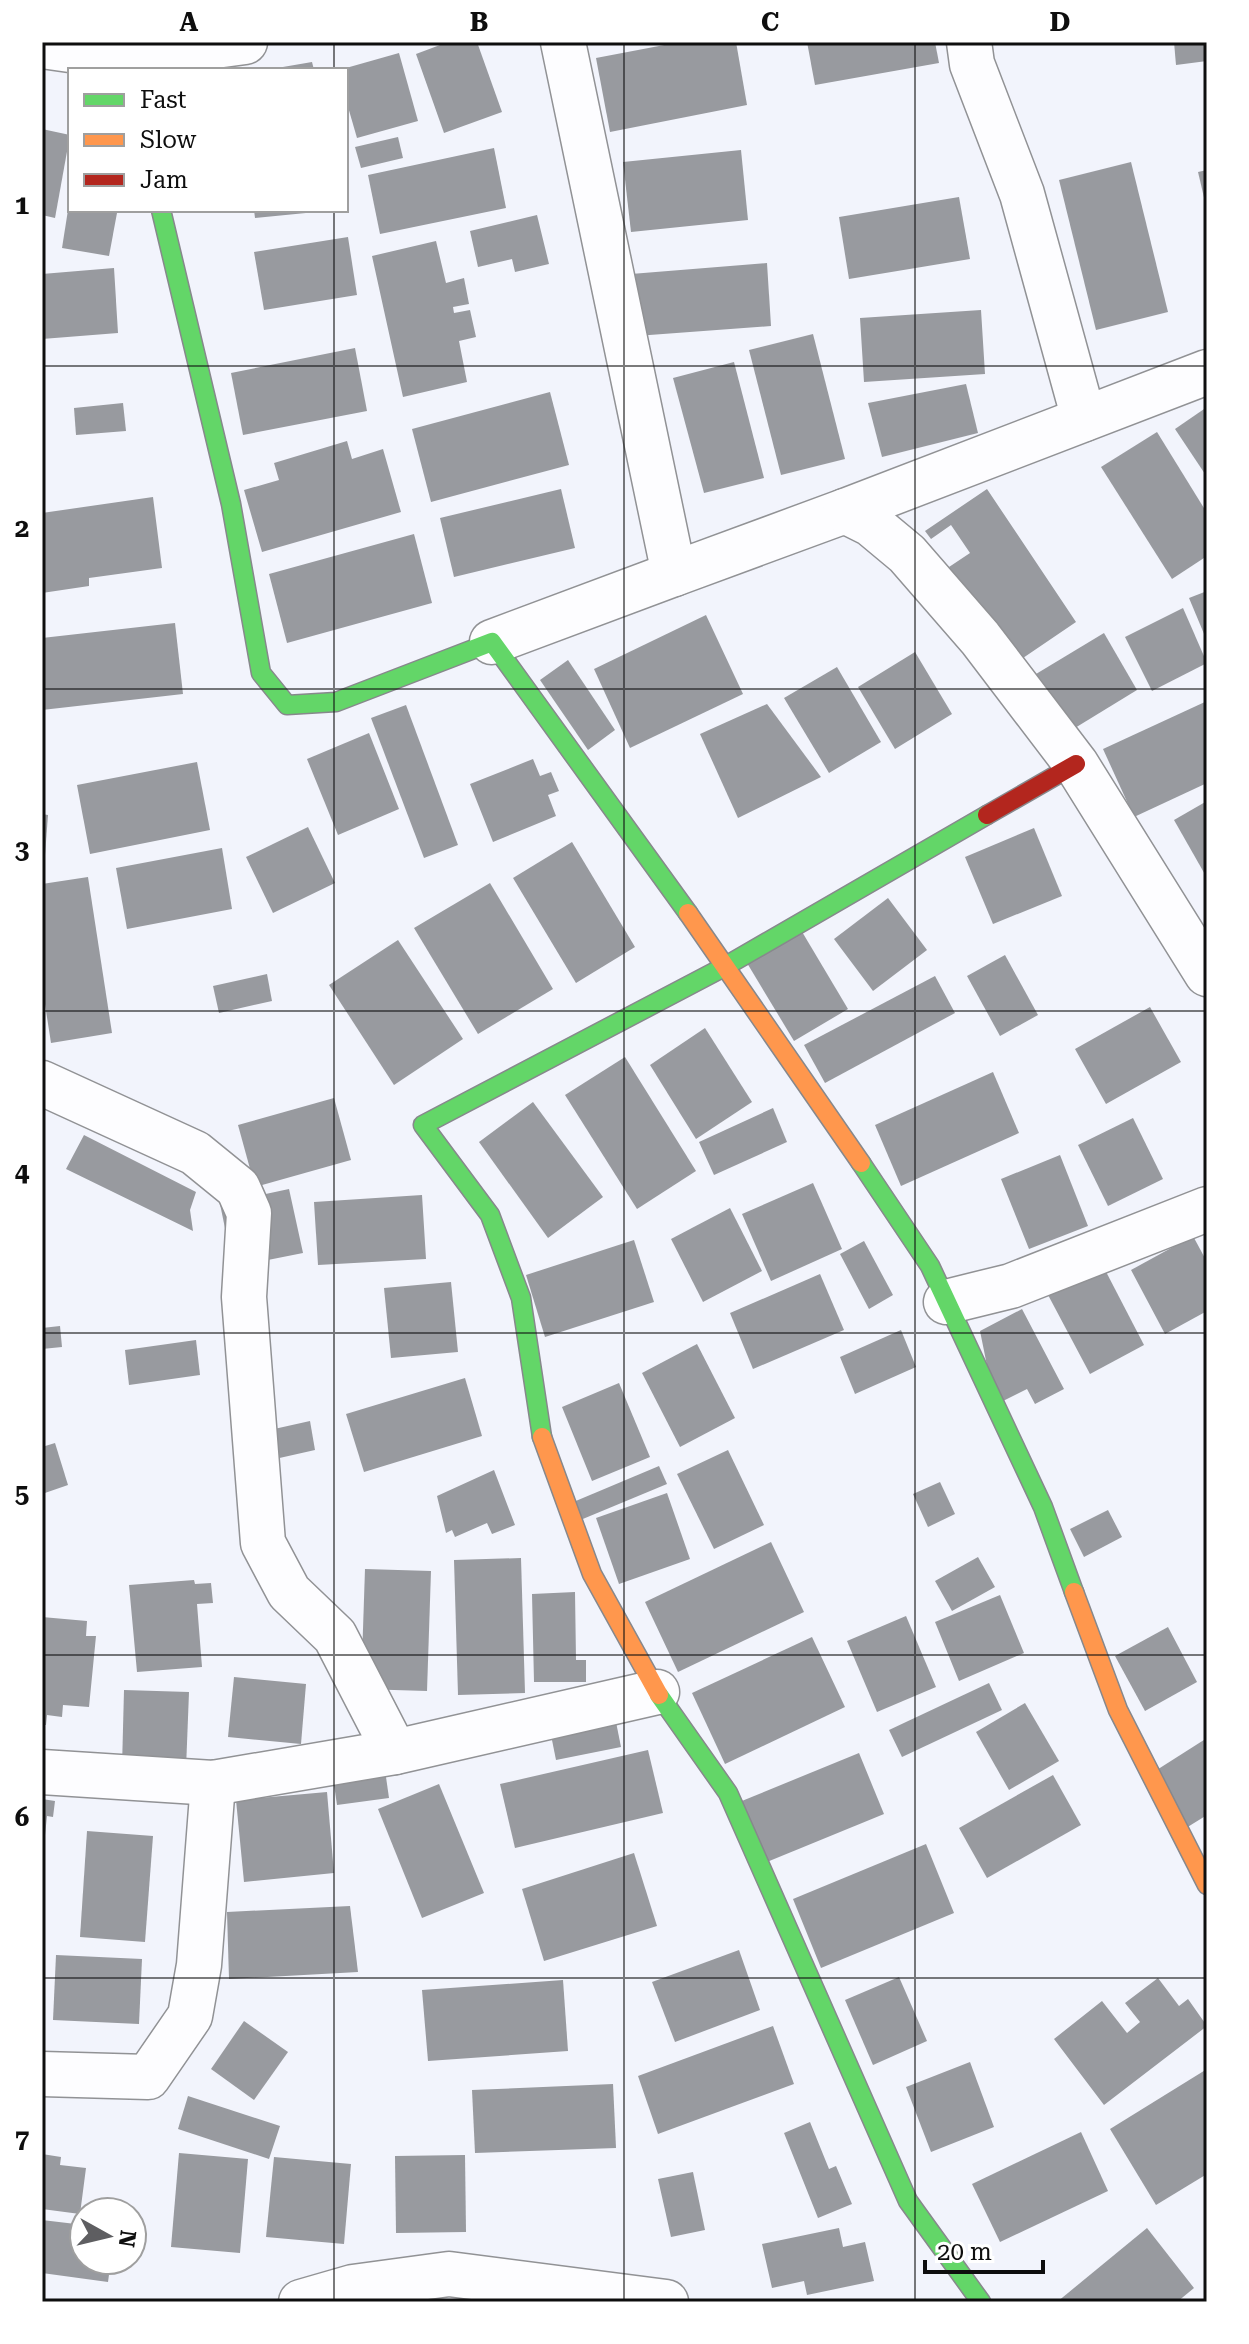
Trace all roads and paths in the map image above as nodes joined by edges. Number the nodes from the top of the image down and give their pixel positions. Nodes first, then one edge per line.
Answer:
1 (245, 42) edge
2 (563, 42) edge
3 (969, 42) edge
4 (55, 45) edge
5 (127, 64) edge
6 (161, 212) edge
7 (1207, 372) edge
8 (1084, 419) junction
9 (845, 511) junction
10 (674, 574) junction
11 (492, 642) junction
12 (1076, 764) junction
13 (724, 967) junction
14 (1207, 974) edge
15 (42, 1083) edge
16 (1207, 1209) edge
17 (946, 1302) junction
18 (657, 1692) junction
19 (395, 1752) junction
20 (42, 1772) edge
21 (213, 1783) junction
22 (1207, 1885) edge
23 (42, 2074) edge
24 (301, 2302) edge
25 (666, 2302) edge
26 (981, 2302) edge

1 - 5 street
2 - 10 street
3 - 8 street
4 - 5 street
6 - 11 street
7 - 8 street
8 - 9 street
9 - 10 street
9 - 12 street
10 - 11 street
11 - 13 street
12 - 13 street
12 - 14 street
13 - 17 street
13 - 18 street
15 - 19 street
16 - 17 street
17 - 22 street
18 - 19 street
18 - 26 street
19 - 21 street
20 - 21 street
21 - 23 street
24 - 25 street

